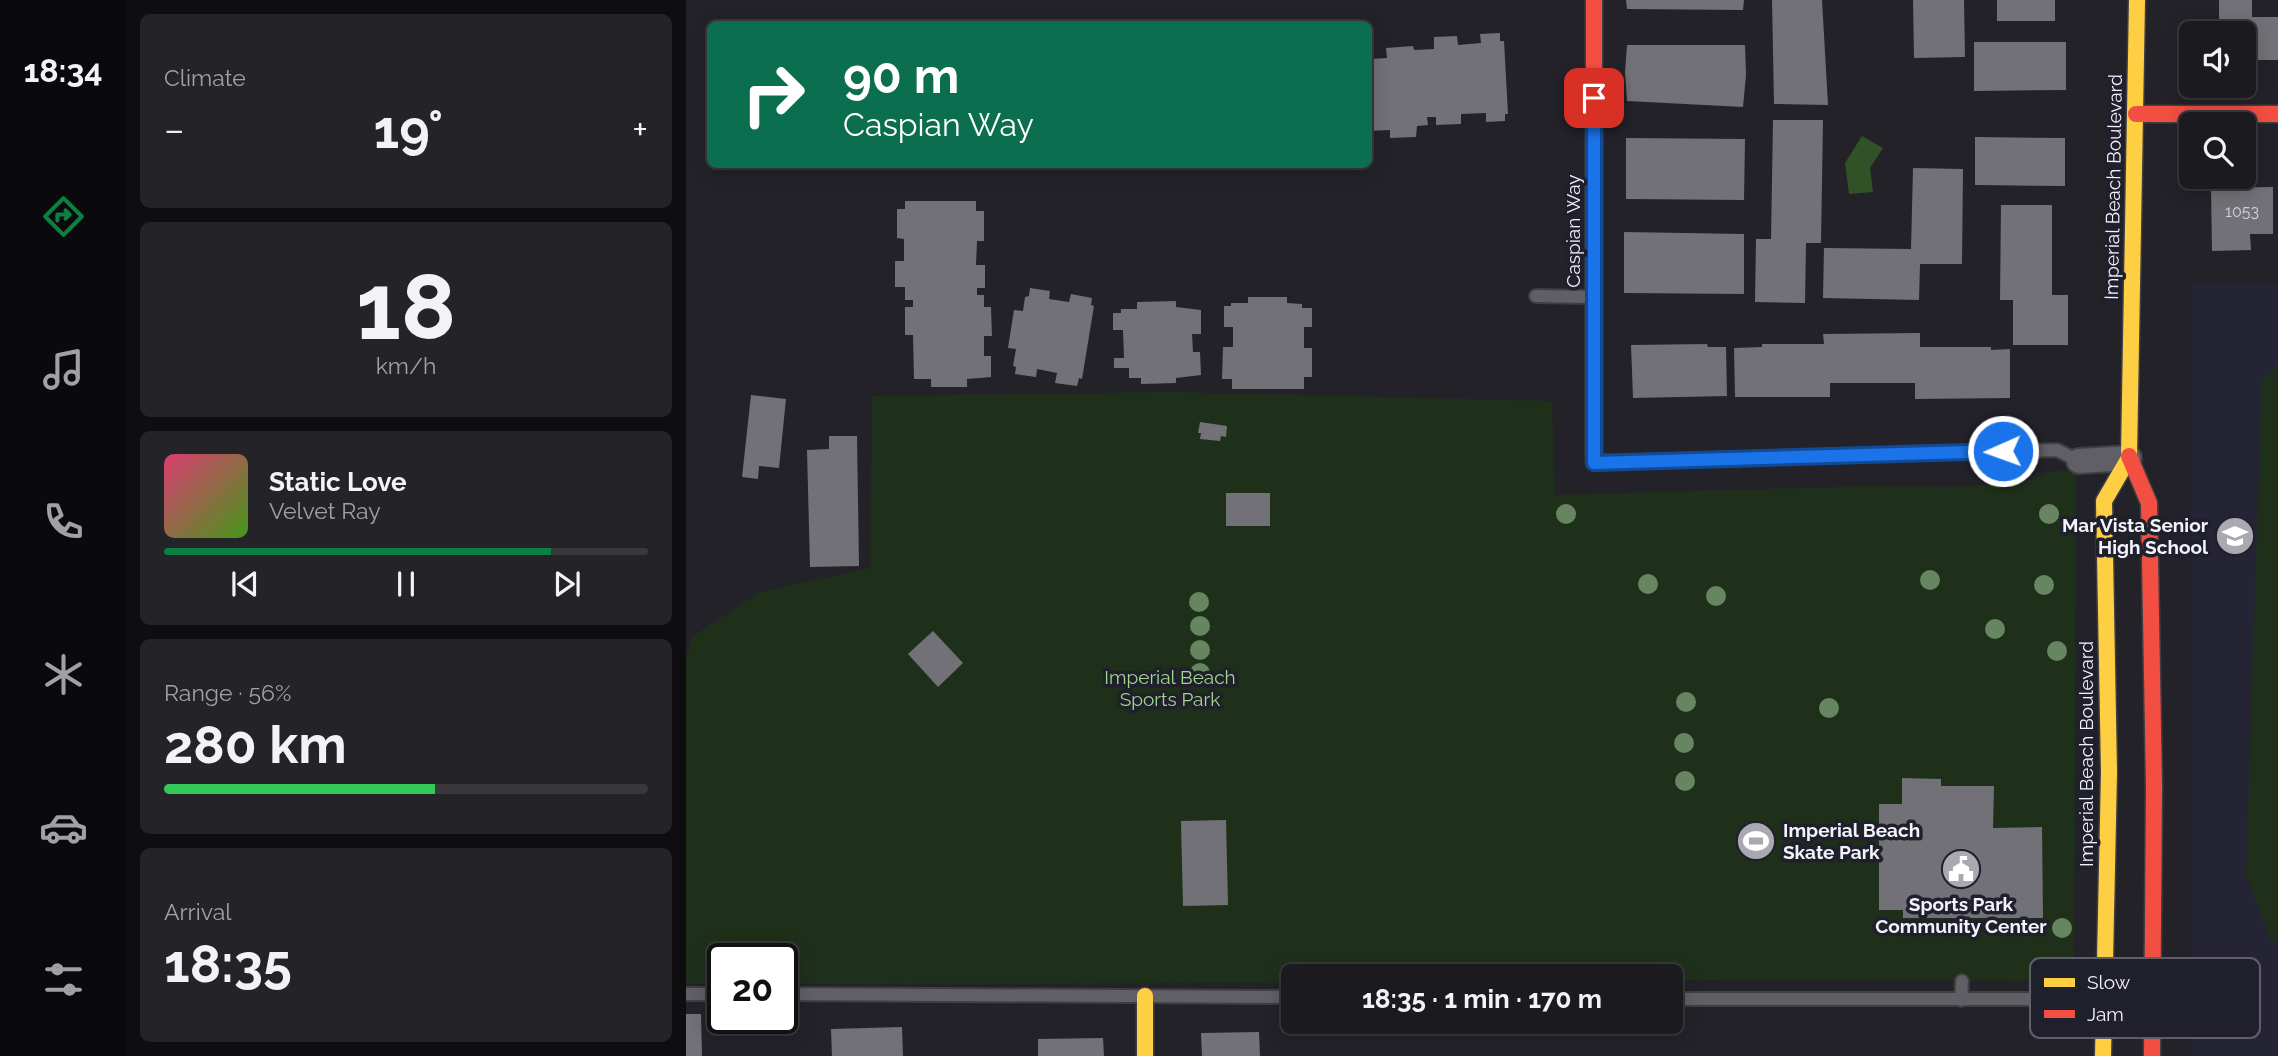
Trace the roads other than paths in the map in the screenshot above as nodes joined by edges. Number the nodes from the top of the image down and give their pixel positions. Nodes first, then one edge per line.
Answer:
1 (1594, 0) edge
2 (2137, 0) edge
3 (2136, 114) junction
4 (2278, 114) edge
5 (1536, 296) dead end
6 (1594, 297) junction
7 (2129, 458) junction
8 (2079, 461) joint
9 (1594, 463) joint
10 (2105, 958) edge
11 (2152, 958) edge
12 (1962, 981) dead end
13 (686, 994) edge
14 (707, 994) edge
15 (798, 995) edge
16 (1145, 996) junction
17 (1281, 997) edge
18 (1683, 999) edge
19 (1961, 1000) junction
20 (2030, 1000) edge
21 (2103, 1038) edge
22 (2152, 1038) edge
23 (1145, 1056) edge
24 (2103, 1056) edge
25 (2152, 1056) edge

1 - 6 main road, Caspian Way
2 - 3 main road, Imperial Beach Boulevard
3 - 4 main road
3 - 7 main road, Imperial Beach Boulevard
5 - 6 lane
6 - 9 main road, Caspian Way
7 - 8 street
7 - 10 main road, Imperial Beach Boulevard
7 - 11 main road, Imperial Beach Boulevard
8 - 9 lane
12 - 19 lane
13 - 14 lane
15 - 16 lane
16 - 17 lane
16 - 23 main road
18 - 19 lane
19 - 20 lane
21 - 24 main road, Imperial Beach Boulevard
22 - 25 main road, Imperial Beach Boulevard

